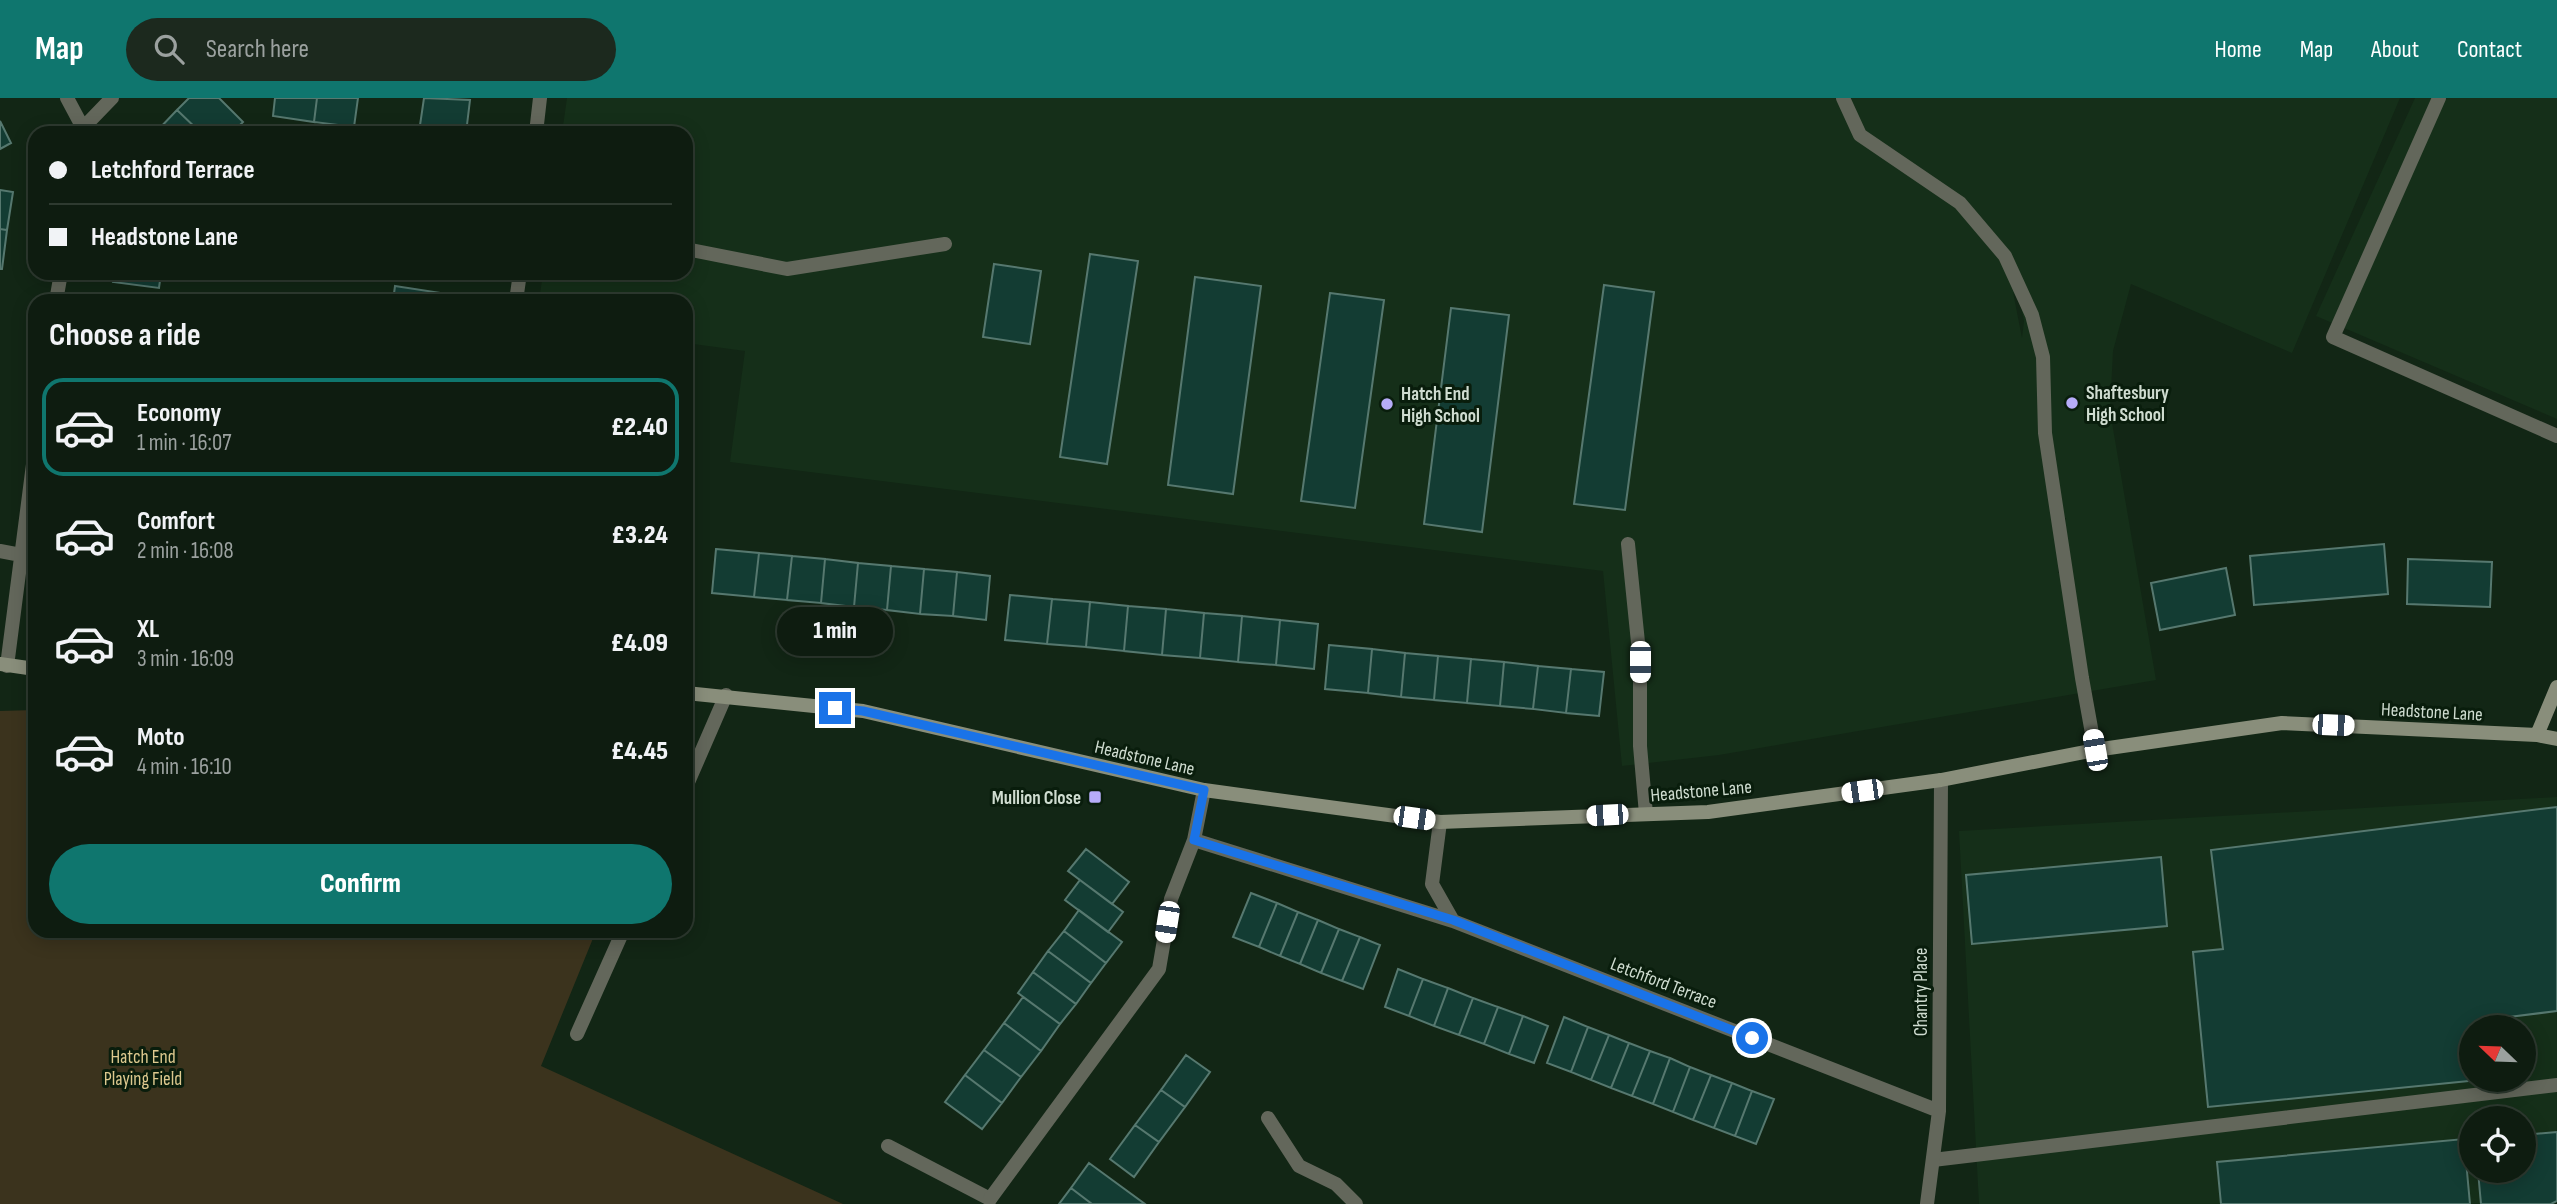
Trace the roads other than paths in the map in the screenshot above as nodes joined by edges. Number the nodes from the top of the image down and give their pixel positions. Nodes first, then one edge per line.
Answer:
1 (67, 98) edge
2 (111, 98) edge
3 (540, 98) edge
4 (1843, 98) edge
5 (2439, 98) edge
6 (80, 126) edge
7 (86, 126) edge
8 (537, 126) edge
9 (945, 244) dead end
10 (693, 250) edge
11 (2557, 436) edge
12 (28, 502) edge
13 (1629, 544) dead end
14 (0, 551) edge
15 (21, 555) junction
16 (4, 665) edge
17 (28, 667) edge
18 (2557, 687) edge
19 (693, 693) edge
20 (726, 695) junction
21 (2537, 735) junction
22 (2557, 739) edge
23 (2095, 750) junction
24 (693, 771) edge
25 (1941, 780) junction
26 (1204, 790) junction
27 (1646, 814) junction
28 (1440, 822) junction
29 (1194, 840) junction
30 (1453, 920) junction
31 (620, 938) edge
32 (577, 1034) dead end
33 (2557, 1085) edge
34 (1939, 1111) junction
35 (1268, 1118) dead end
36 (888, 1146) dead end
37 (1933, 1160) junction
38 (1356, 1204) edge
39 (1927, 1204) edge

1 - 6 street
2 - 7 street
3 - 8 street
4 - 23 street
5 - 11 street
9 - 10 street
12 - 15 street
13 - 27 street
14 - 15 street
15 - 16 street
16 - 17 street
18 - 21 street
19 - 20 street, Headstone Lane
20 - 24 street
20 - 26 street, Headstone Lane
21 - 22 street, Headstone Lane
21 - 23 street, Headstone Lane
23 - 25 street, Headstone Lane
25 - 27 street, Headstone Lane
25 - 34 street, Chantry Place
26 - 28 street, Headstone Lane
26 - 29 street
27 - 28 street, Headstone Lane
28 - 30 street
29 - 30 street, Letchford Terrace
29 - 36 street
30 - 34 street, Letchford Terrace
31 - 32 street
33 - 37 street
34 - 37 street, Chantry Place
35 - 38 street
37 - 39 street, Chantry Place

